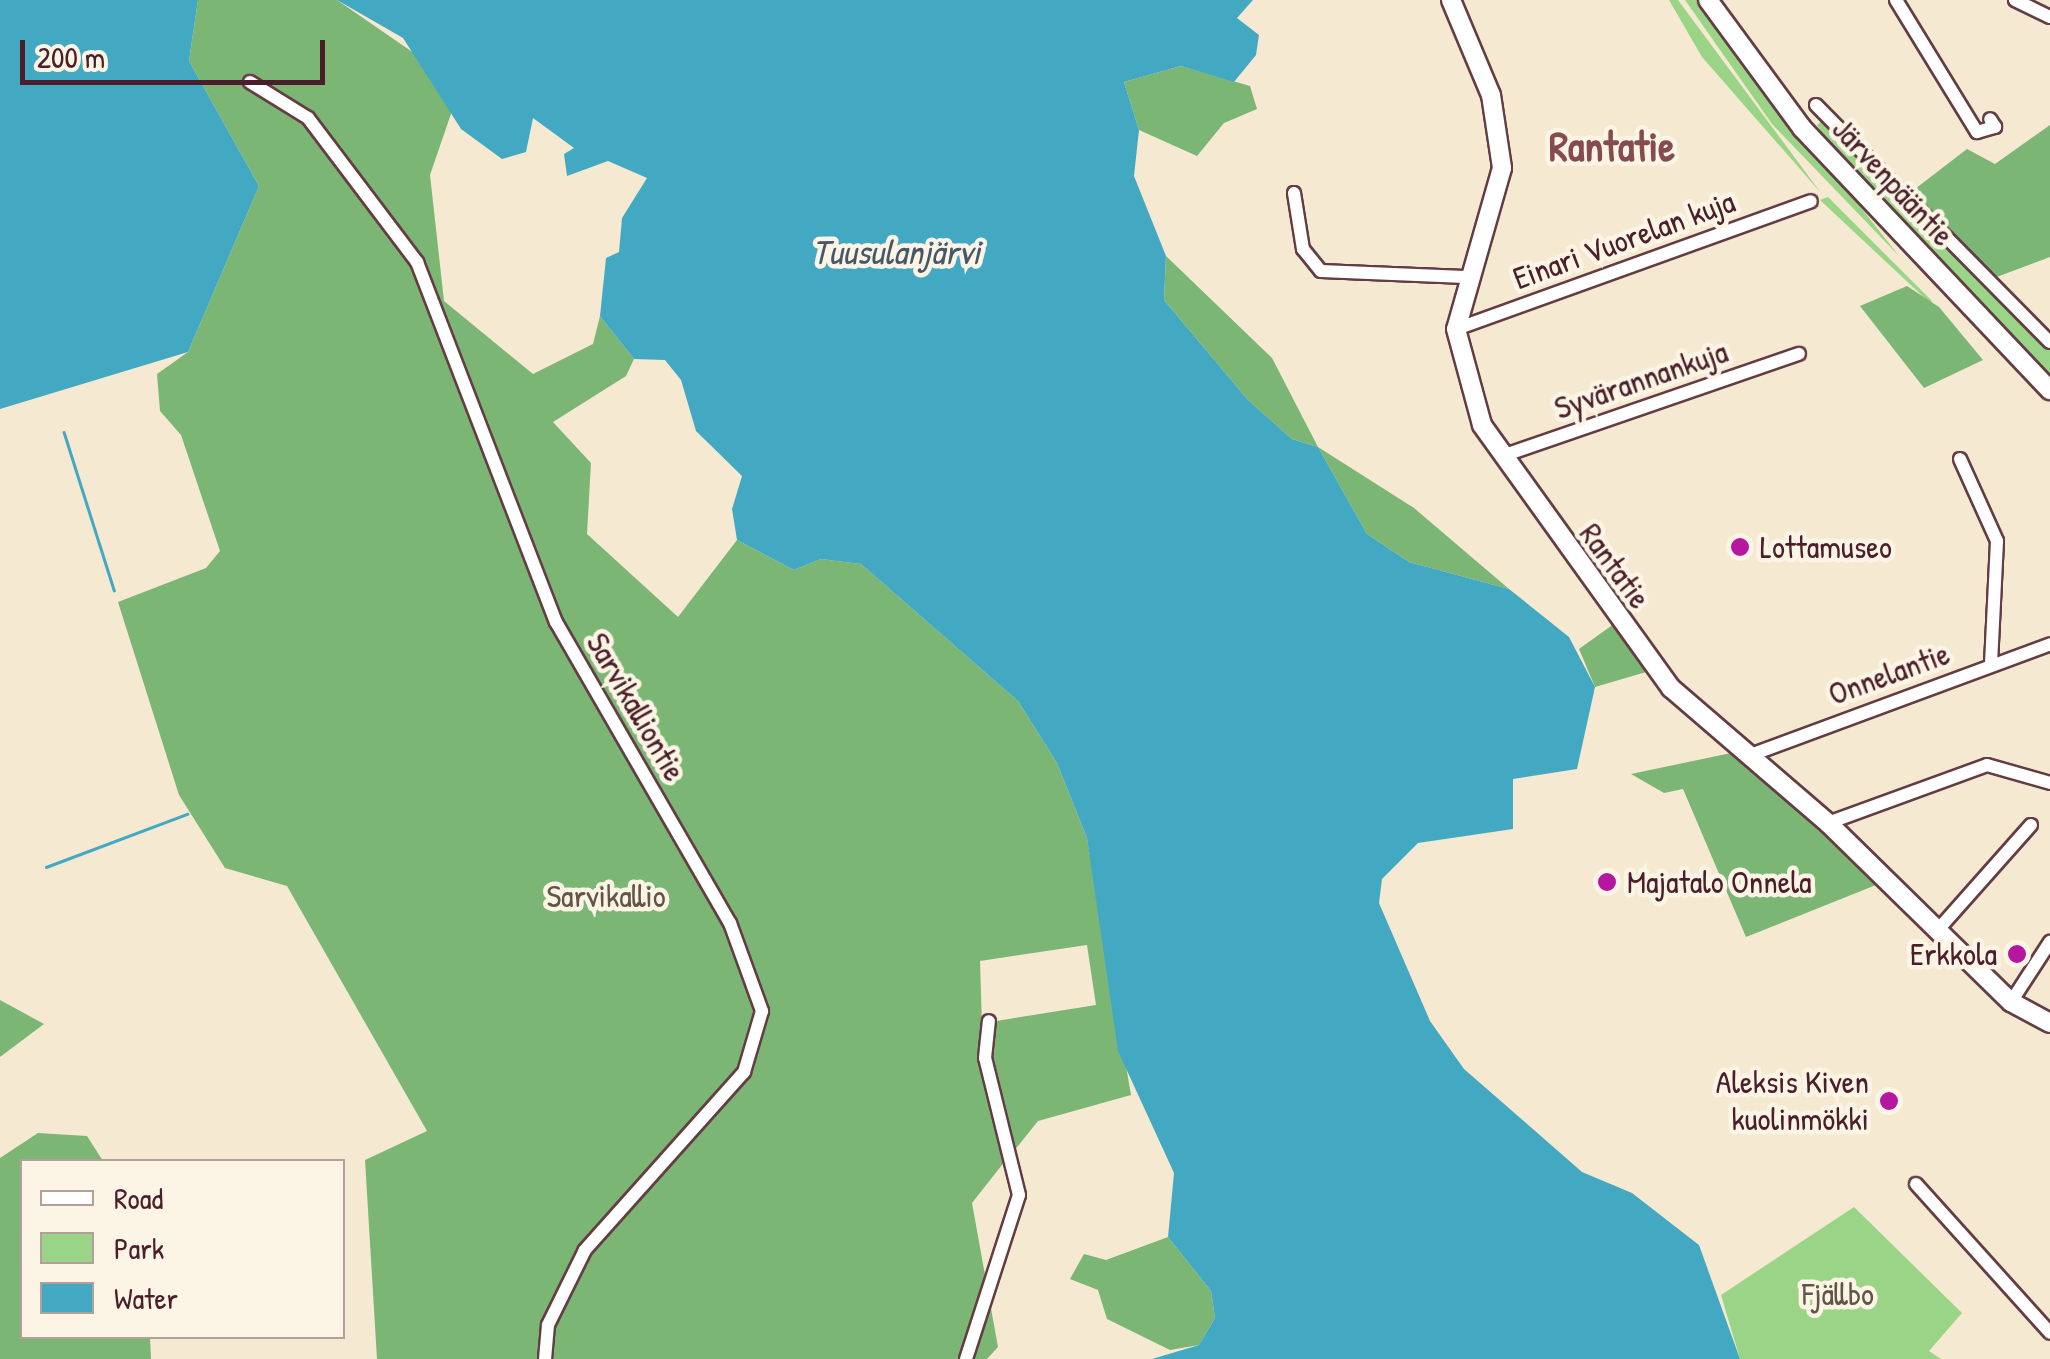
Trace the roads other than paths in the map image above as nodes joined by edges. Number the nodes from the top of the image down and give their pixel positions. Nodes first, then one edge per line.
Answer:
1 (1451, 0) edge
2 (1708, 0) edge
3 (1896, 0) edge
4 (2015, 0) edge
5 (2050, 17) edge
6 (250, 82) dead end
7 (1816, 105) dead end
8 (1990, 119) dead end
9 (1294, 193) dead end
10 (1811, 200) dead end
11 (1465, 277) junction
12 (1456, 328) junction
13 (2050, 342) edge
14 (1799, 354) dead end
15 (2050, 390) edge
16 (1502, 456) junction
17 (1960, 459) dead end
18 (2050, 644) edge
19 (1991, 665) junction
20 (1748, 756) junction
21 (2050, 783) edge
22 (1828, 822) junction
23 (2031, 825) dead end
24 (1936, 932) junction
25 (2050, 942) edge
26 (2011, 1002) junction
27 (989, 1022) dead end
28 (2050, 1024) edge
29 (1916, 1184) dead end
30 (2050, 1333) edge
31 (544, 1359) edge
32 (966, 1359) edge

1 - 11 street, Rantatie
2 - 15 street, Järvenpääntie
3 - 8 street
4 - 5 street
6 - 31 street, Sarvikalliontie
7 - 13 street
9 - 11 street
10 - 12 street, Einari Vuorelan kuja
11 - 12 street, Rantatie
12 - 16 street, Rantatie
14 - 16 street, Syvärannankuja
16 - 20 street, Rantatie
17 - 19 street
18 - 19 street, Onnelantie
19 - 20 street, Onnelantie
20 - 22 street, Rantatie
21 - 22 street
22 - 24 street, Rantatie
23 - 24 street
24 - 26 street, Rantatie
25 - 26 street
26 - 28 street, Rantatie
27 - 32 street
29 - 30 street

